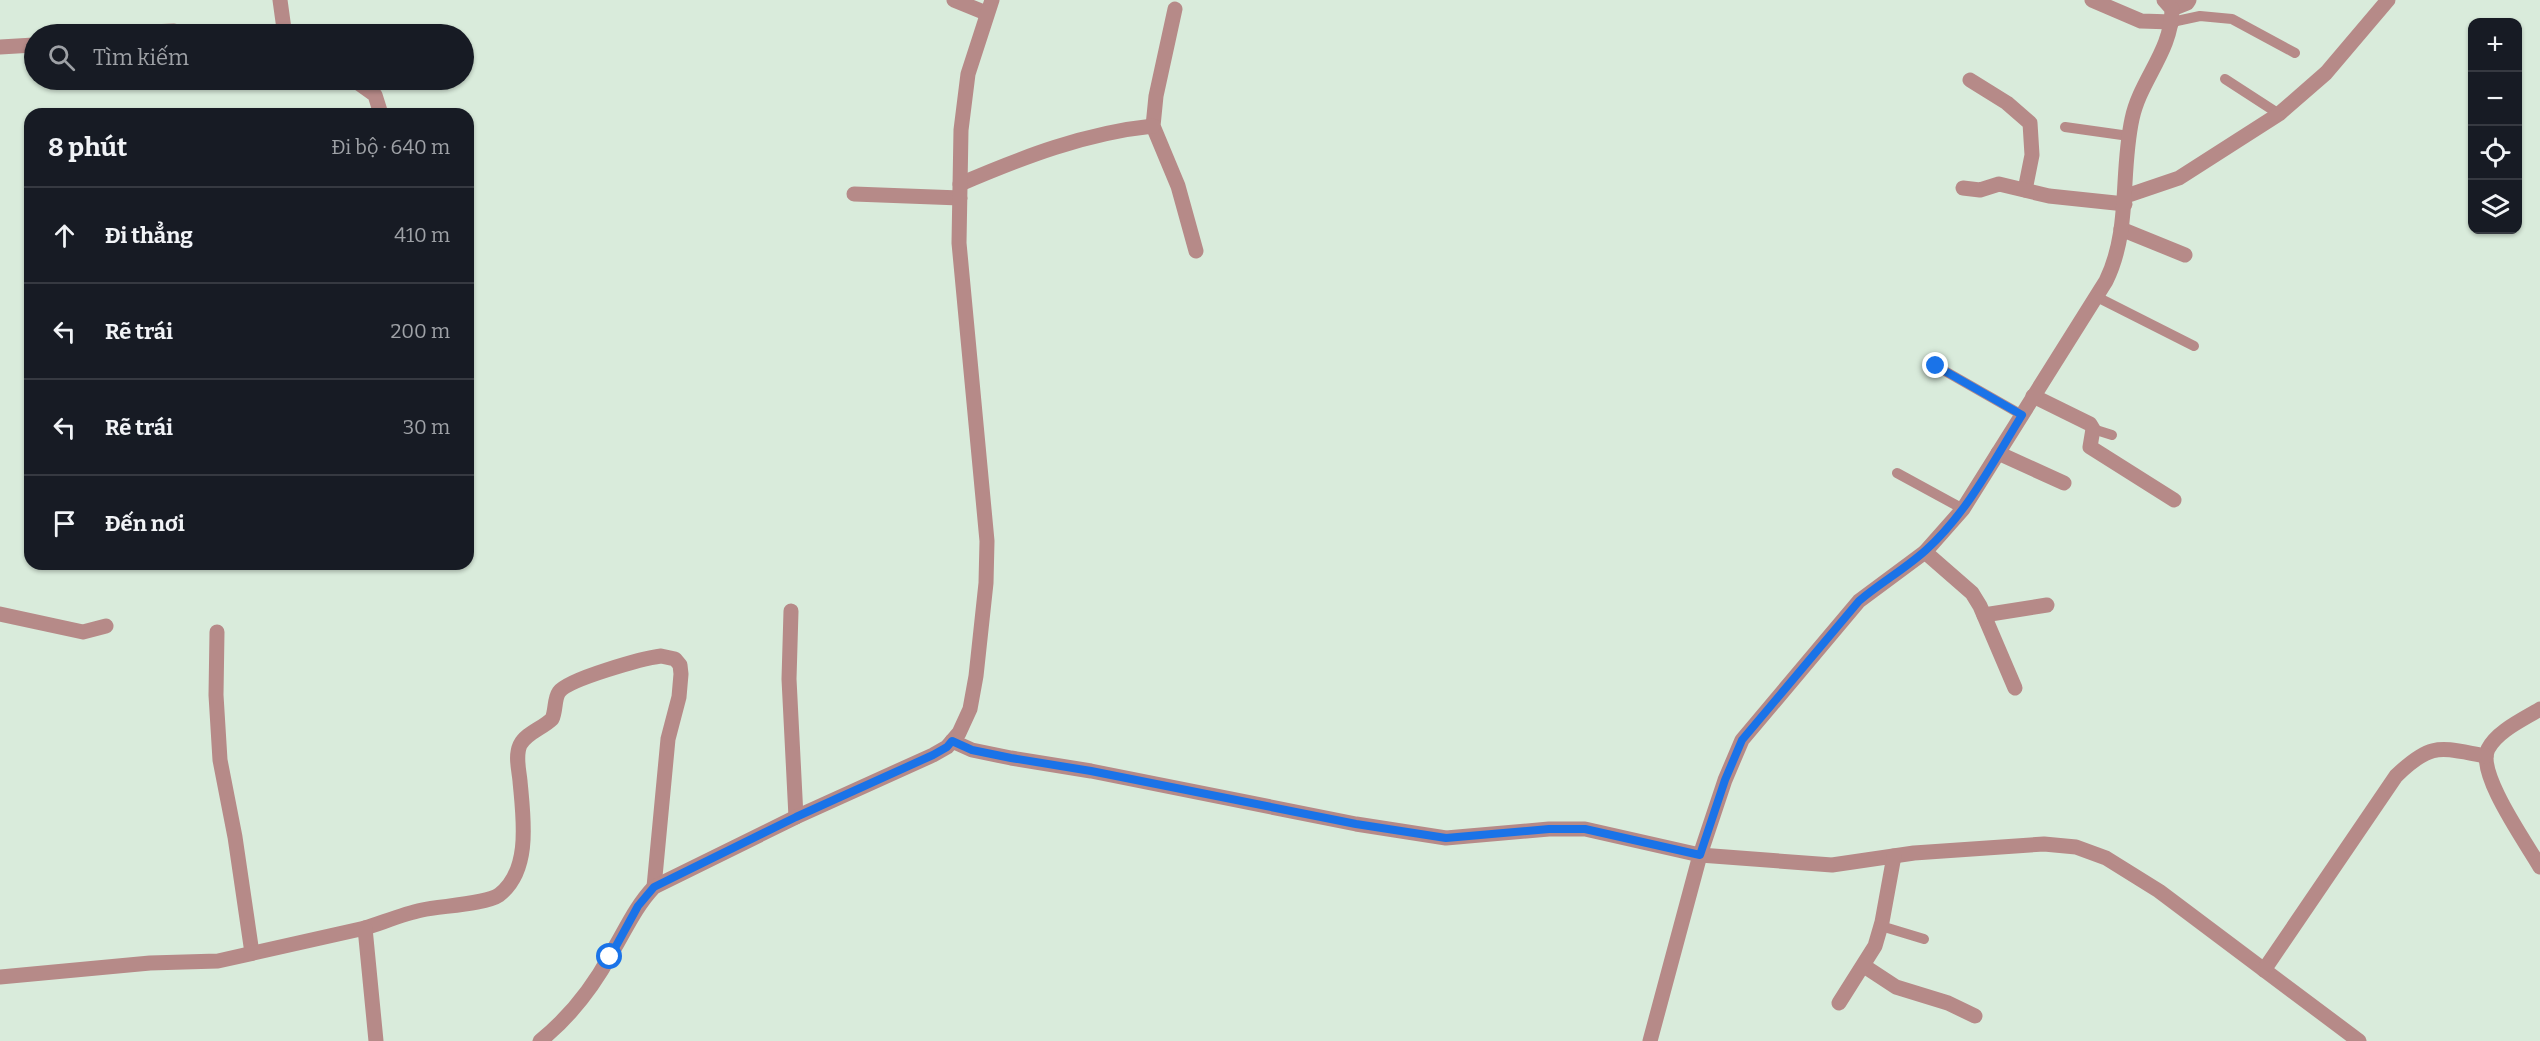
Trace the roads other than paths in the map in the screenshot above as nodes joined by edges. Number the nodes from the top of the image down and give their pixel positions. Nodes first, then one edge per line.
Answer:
1 (280, 0) edge
2 (954, 0) edge
3 (2092, 0) edge
4 (2189, 0) edge
5 (2388, 0) edge
6 (989, 6) edge
7 (1175, 9) dead end
8 (2169, 10) edge
9 (283, 24) edge
10 (24, 46) edge
11 (0, 47) edge
12 (2295, 53) dead end
13 (2225, 79) dead end
14 (1970, 80) dead end
15 (368, 90) edge
16 (379, 108) edge
17 (2279, 114) junction
18 (1153, 126) junction
19 (2065, 127) dead end
20 (2129, 136) junction
21 (1963, 188) dead end
22 (2025, 190) junction
23 (960, 191) junction
24 (854, 194) dead end
25 (2126, 200) junction
26 (2121, 229) junction
27 (1197, 251) dead end
28 (2185, 255) dead end
29 (2095, 296) junction
30 (2194, 346) dead end
31 (1936, 366) dead end
32 (2033, 396) junction
33 (2022, 415) junction
34 (2093, 429) junction
35 (2112, 435) dead end
36 (1998, 453) junction
37 (1897, 473) dead end
38 (2064, 483) dead end
39 (2174, 500) dead end
40 (1963, 510) junction
41 (1924, 552) junction
42 (2047, 604) dead end
43 (791, 610) dead end
44 (0, 614) edge
45 (1984, 615) junction
46 (106, 626) dead end
47 (217, 632) dead end
48 (2015, 688) dead end
49 (2540, 709) edge
50 (952, 741) junction
51 (2486, 756) junction
52 (796, 817) junction
53 (1700, 855) junction
54 (1894, 856) junction
55 (2540, 867) edge
56 (654, 887) junction
57 (1881, 926) junction
58 (365, 928) junction
59 (1924, 939) dead end
60 (252, 953) junction
61 (1864, 966) junction
62 (2264, 970) junction
63 (0, 977) edge
64 (1839, 1003) dead end
65 (1975, 1016) dead end
66 (546, 1039) edge
67 (376, 1041) edge
68 (1650, 1041) edge
69 (2359, 1041) edge

1 - 9 street
2 - 6 street
3 - 8 street
4 - 8 street
5 - 17 street
6 - 23 street
7 - 18 street
8 - 12 lane
8 - 20 street
10 - 11 street
13 - 17 lane
14 - 22 street
15 - 16 street
17 - 25 street
18 - 23 street
18 - 27 street
19 - 20 lane
20 - 25 street
21 - 22 street
22 - 25 street
23 - 24 street
23 - 50 street
25 - 26 street
26 - 28 street
26 - 29 street
29 - 30 lane
29 - 32 street
31 - 33 lane
32 - 33 street
32 - 34 street
33 - 36 street
34 - 35 lane
34 - 39 street
36 - 38 street
36 - 40 street
37 - 40 lane
40 - 41 street
41 - 45 street
41 - 53 street
42 - 45 street
43 - 52 street
44 - 46 street
45 - 48 street
47 - 60 street
49 - 51 street
50 - 52 street
50 - 53 street
51 - 55 street
51 - 62 street
52 - 56 street
53 - 54 street
53 - 68 street
54 - 57 street
54 - 62 street
56 - 58 street
56 - 66 street
57 - 59 lane
57 - 61 street
58 - 60 street
58 - 67 street
60 - 63 street
61 - 64 street
61 - 65 street
62 - 69 street

